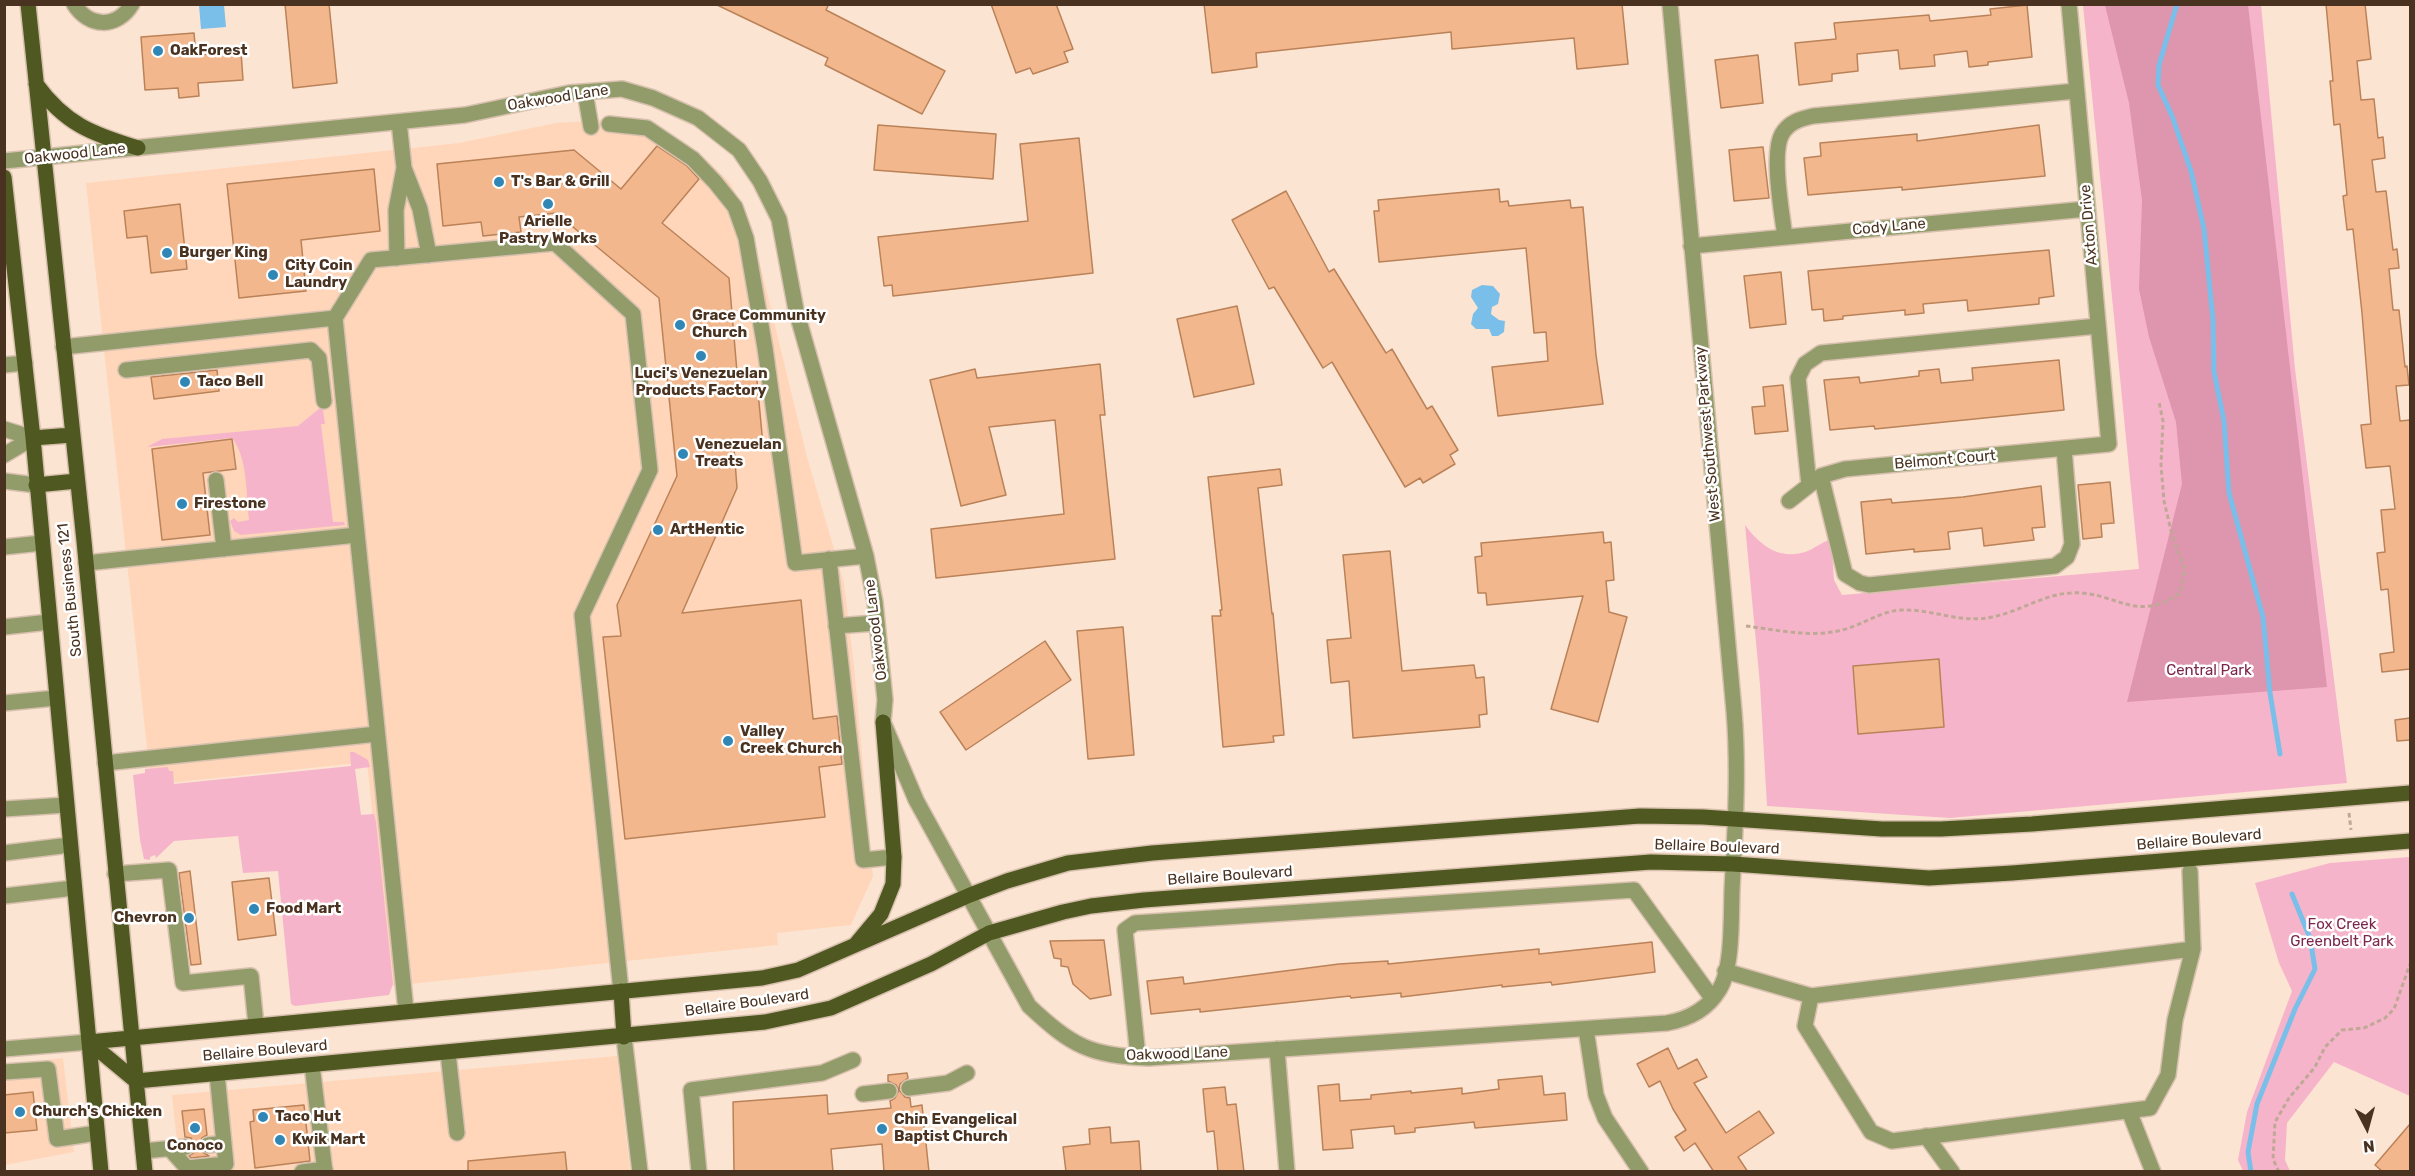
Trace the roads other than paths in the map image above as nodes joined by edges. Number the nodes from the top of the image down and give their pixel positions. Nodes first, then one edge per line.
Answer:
1 (28, 4) edge
2 (74, 4) edge
3 (132, 4) edge
4 (1670, 4) edge
5 (2068, 4) edge
6 (36, 84) junction
7 (2076, 91) junction
8 (585, 92) junction
9 (399, 122) junction
10 (609, 124) dead end
11 (591, 127) dead end
12 (138, 148) junction
13 (44, 157) junction
14 (4, 161) edge
15 (404, 168) junction
16 (4, 177) edge
17 (2087, 209) junction
18 (1785, 237) junction
19 (1691, 246) junction
20 (429, 255) junction
21 (397, 258) junction
22 (335, 318) junction
23 (2098, 326) junction
24 (63, 347) junction
25 (25, 363) junction
26 (4, 366) edge
27 (126, 370) dead end
28 (324, 401) dead end
29 (4, 429) edge
30 (72, 435) junction
31 (33, 438) junction
32 (2109, 444) joint
33 (2064, 449) junction
34 (4, 455) edge
35 (216, 480) dead end
36 (4, 481) edge
37 (1815, 481) junction
38 (77, 482) junction
39 (36, 485) junction
40 (1790, 501) dead end
41 (357, 535) junction
42 (42, 543) junction
43 (4, 547) edge
44 (224, 549) junction
45 (866, 556) junction
46 (829, 559) junction
47 (86, 563) junction
48 (49, 622) junction
49 (876, 623) junction
50 (836, 626) junction
51 (4, 627) edge
52 (56, 698) junction
53 (4, 703) edge
54 (883, 722) junction
55 (377, 734) junction
56 (105, 763) junction
57 (2410, 793) edge
58 (66, 805) junction
59 (4, 809) edge
60 (1735, 819) junction
61 (2410, 842) edge
62 (70, 845) junction
63 (4, 853) edge
64 (894, 857) junction
65 (1733, 864) junction
66 (2190, 871) dead end
67 (115, 874) junction
68 (74, 888) junction
69 (970, 895) junction
70 (4, 896) edge
71 (989, 933) junction
72 (853, 948) junction
73 (2193, 949) junction
74 (1725, 971) junction
75 (621, 991) junction
76 (1811, 996) junction
77 (1712, 998) junction
78 (406, 1011) junction
79 (256, 1025) junction
80 (1586, 1029) junction
81 (131, 1037) junction
82 (624, 1037) junction
83 (89, 1042) junction
84 (4, 1049) edge
85 (1277, 1049) junction
86 (448, 1053) junction
87 (1138, 1057) junction
88 (852, 1060) dead end
89 (312, 1065) junction
90 (4, 1072) edge
91 (967, 1073) dead end
92 (217, 1074) junction
93 (136, 1081) junction
94 (909, 1088) dead end
95 (889, 1091) dead end
96 (863, 1094) dead end
97 (2129, 1111) junction
98 (97, 1133) junction
99 (457, 1133) dead end
100 (1926, 1136) junction
101 (224, 1143) junction
102 (208, 1145) dead end
103 (143, 1151) junction
104 (325, 1170) edge
105 (100, 1172) edge
106 (145, 1172) edge
107 (302, 1172) edge
108 (640, 1172) edge
109 (699, 1172) edge
110 (1287, 1172) edge
111 (1641, 1172) edge
112 (1952, 1172) edge
113 (2153, 1172) edge

1 - 6 main road, South Business 121
2 - 3 street
4 - 19 street, West Southwest Parkway
5 - 7 street, Axton Drive
6 - 12 main road
6 - 13 main road, South Business 121
7 - 17 street, Axton Drive
7 - 18 street
8 - 9 street, Oakwood Lane
8 - 11 street
8 - 45 street, Oakwood Lane
9 - 12 street, Oakwood Lane
9 - 15 street
10 - 46 street
12 - 13 street, Oakwood Lane
13 - 14 street, Oakwood Lane
13 - 24 main road, South Business 121
15 - 20 street
15 - 21 street
16 - 25 main road, South Business 121
17 - 18 street, Cody Lane
17 - 23 street, Axton Drive
18 - 19 street, Cody Lane
19 - 60 street, West Southwest Parkway
20 - 21 street
20 - 75 street
21 - 22 street
22 - 24 street
22 - 41 street
23 - 32 street, Axton Drive
23 - 37 street
24 - 30 main road, South Business 121
25 - 26 street
25 - 31 main road, South Business 121
27 - 28 street
29 - 31 street
30 - 31 main road
30 - 38 main road, South Business 121
31 - 34 street
31 - 39 main road, South Business 121
32 - 33 street, Belmont Court
33 - 37 street, Belmont Court
33 - 37 street
35 - 44 street
36 - 39 street
37 - 40 street, Belmont Court
38 - 39 main road
38 - 47 main road, South Business 121
39 - 42 main road, South Business 121
41 - 44 street
41 - 55 street
42 - 43 street
42 - 48 main road, South Business 121
44 - 47 street
45 - 46 street
45 - 49 street, Oakwood Lane
46 - 50 street
47 - 56 main road, South Business 121
48 - 51 street
48 - 52 main road, South Business 121
49 - 50 street
49 - 54 street, Oakwood Lane
50 - 64 street
52 - 53 street
52 - 58 main road, South Business 121
54 - 64 main road
54 - 69 street, Oakwood Lane
55 - 56 street
55 - 78 street
56 - 67 main road, South Business 121
57 - 60 main road, Bellaire Boulevard
58 - 59 street
58 - 62 main road, South Business 121
60 - 65 street, West Southwest Parkway
60 - 69 main road, Bellaire Boulevard
61 - 65 main road, Bellaire Boulevard
62 - 63 street
62 - 68 main road, South Business 121
64 - 72 main road
65 - 71 main road, Bellaire Boulevard
65 - 74 street, Oakwood Lane
66 - 73 street
67 - 79 street
67 - 81 main road, South Business 121
68 - 70 street
68 - 83 main road, South Business 121
69 - 71 street, Oakwood Lane
69 - 72 main road, Bellaire Boulevard
71 - 82 main road, Bellaire Boulevard
71 - 87 street, Oakwood Lane
72 - 75 main road, Bellaire Boulevard
73 - 76 street
73 - 97 street
74 - 76 street
74 - 77 street, Oakwood Lane
75 - 78 main road, Bellaire Boulevard
75 - 82 main road
76 - 100 street
77 - 80 street, Oakwood Lane
77 - 87 street
78 - 79 main road, Bellaire Boulevard
79 - 81 main road, Bellaire Boulevard
80 - 85 street, Oakwood Lane
80 - 111 street
81 - 83 main road, Bellaire Boulevard
81 - 93 main road, South Business 121
82 - 86 main road, Bellaire Boulevard
82 - 108 street
83 - 84 street, Bellaire Boulevard
83 - 93 main road
83 - 98 main road, South Business 121
85 - 87 street, Oakwood Lane
85 - 110 street
86 - 89 main road, Bellaire Boulevard
86 - 99 street
88 - 109 street
89 - 92 main road, Bellaire Boulevard
89 - 104 street
90 - 98 street
91 - 94 street
92 - 93 main road, Bellaire Boulevard
92 - 101 street
93 - 103 main road, South Business 121
95 - 96 street
97 - 100 street
97 - 113 street
98 - 105 main road, South Business 121
100 - 112 street
101 - 102 street
101 - 103 street
103 - 106 main road, South Business 121
104 - 107 street

